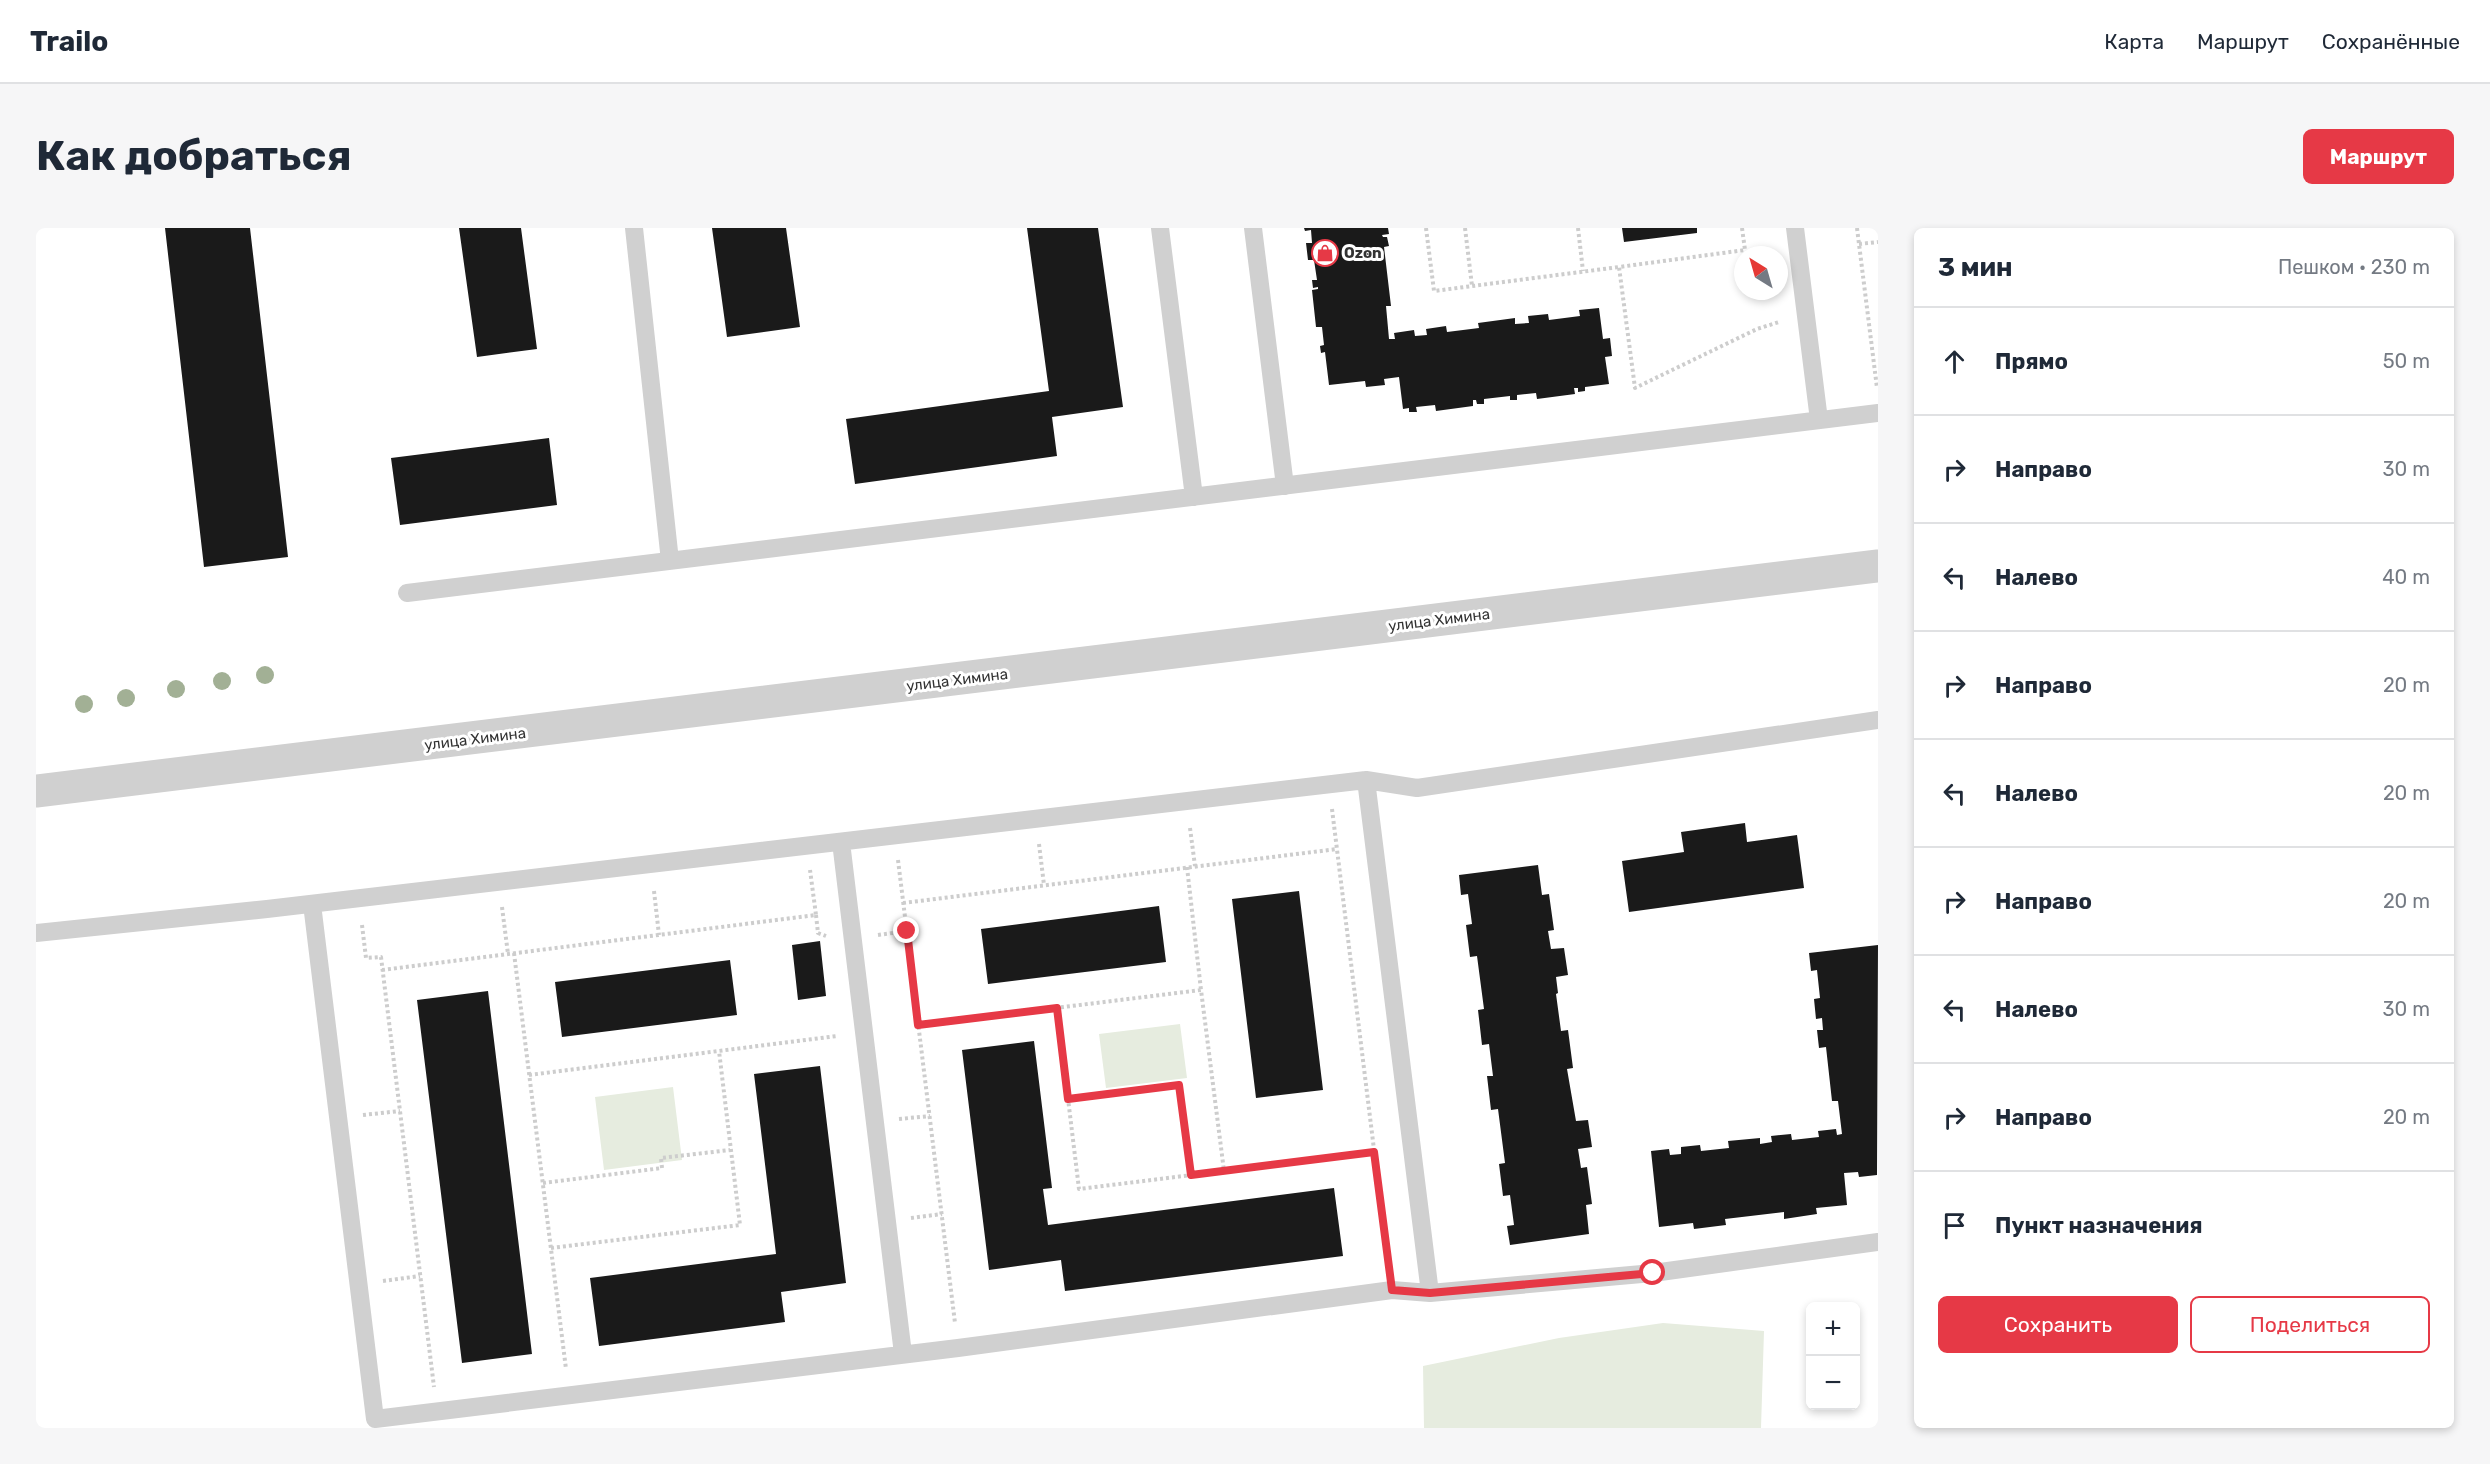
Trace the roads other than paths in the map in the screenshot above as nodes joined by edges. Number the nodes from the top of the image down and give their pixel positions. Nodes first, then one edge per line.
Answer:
1 (634, 228) edge
2 (1160, 228) edge
3 (1253, 228) edge
4 (1796, 228) edge
5 (1878, 413) edge
6 (1819, 420) junction
7 (1285, 486) junction
8 (1194, 497) junction
9 (670, 561) junction
10 (1878, 566) edge
11 (407, 593) dead end
12 (1878, 720) edge
13 (1366, 780) junction
14 (36, 791) edge
15 (841, 842) junction
16 (312, 904) junction
17 (36, 933) edge
18 (1878, 1242) edge
19 (1430, 1293) junction
20 (903, 1354) junction

1 - 9 lane
2 - 8 lane
3 - 7 lane
4 - 6 lane
5 - 6 lane
6 - 7 lane
7 - 8 lane
8 - 9 lane
9 - 11 lane
10 - 14 street, улица Химина
12 - 13 lane
13 - 15 lane
13 - 19 lane
15 - 16 lane
15 - 20 lane
16 - 17 lane
16 - 20 lane
18 - 19 lane
19 - 20 lane

